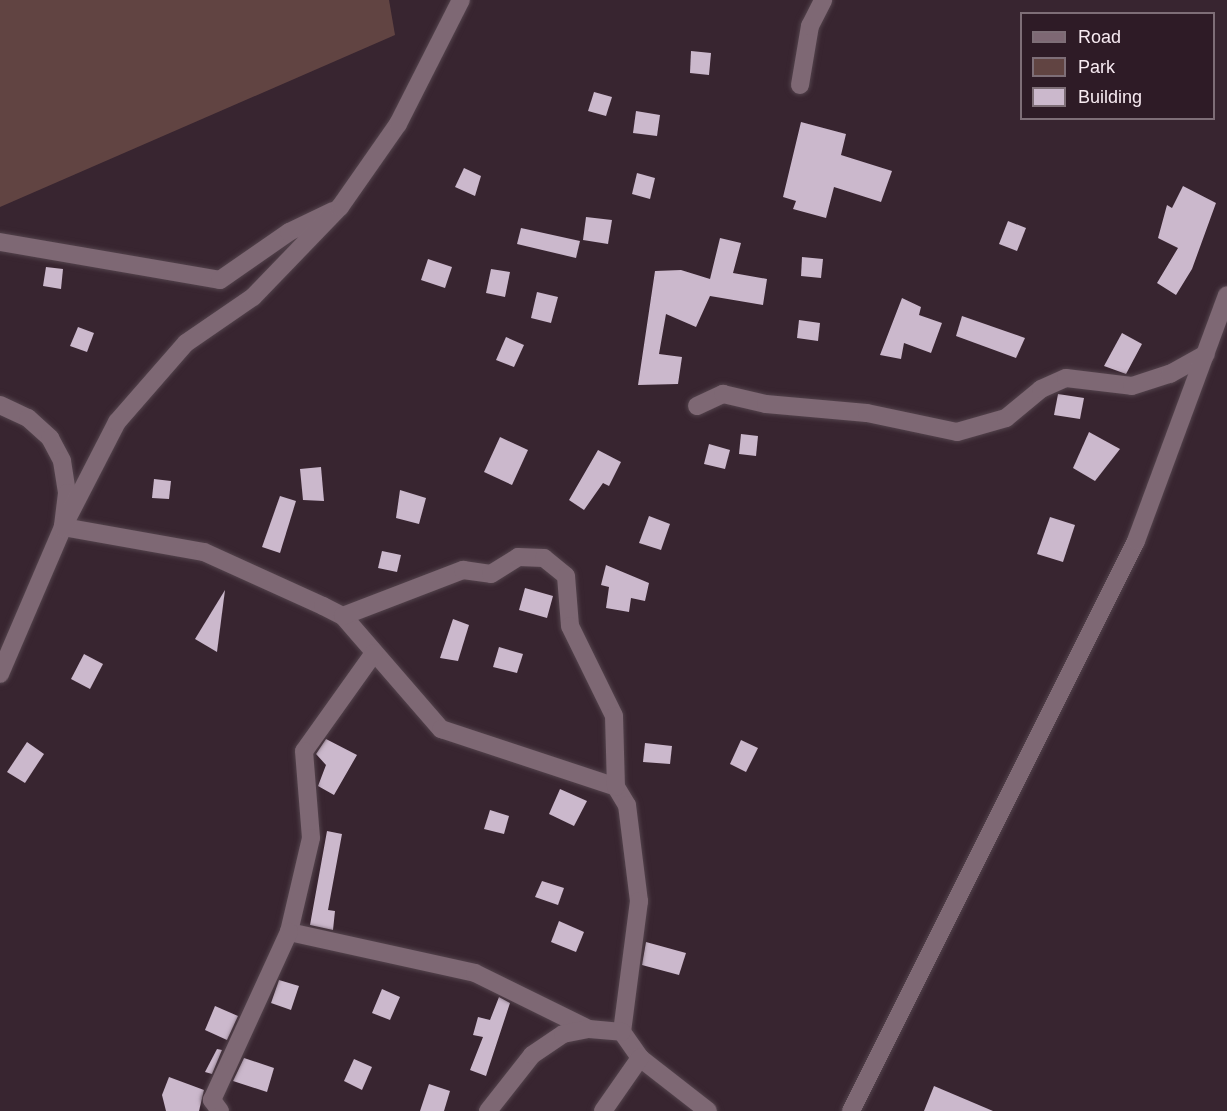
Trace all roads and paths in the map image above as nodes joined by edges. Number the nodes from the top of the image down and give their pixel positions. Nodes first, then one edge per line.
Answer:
1 (461, 0) edge
2 (823, 0) edge
3 (800, 86) dead end
4 (340, 207) junction
5 (0, 242) edge
6 (1227, 296) edge
7 (1206, 354) junction
8 (0, 405) edge
9 (697, 406) dead end
10 (63, 527) junction
11 (343, 616) junction
12 (374, 653) junction
13 (0, 674) edge
14 (616, 788) junction
15 (289, 932) junction
16 (589, 1029) junction
17 (622, 1032) junction
18 (640, 1058) junction
19 (220, 1111) edge
20 (488, 1111) edge
21 (603, 1111) edge
22 (708, 1111) edge
23 (851, 1111) edge

1 - 4 street
2 - 3 street
4 - 5 street
4 - 10 street
6 - 7 street
7 - 9 street
7 - 23 street
8 - 10 street
10 - 11 street
10 - 13 street
11 - 12 street
11 - 14 street
12 - 14 street
12 - 15 street
14 - 17 street
15 - 16 street
15 - 19 street
16 - 17 street
16 - 20 street
17 - 18 street
18 - 21 street
18 - 22 street

